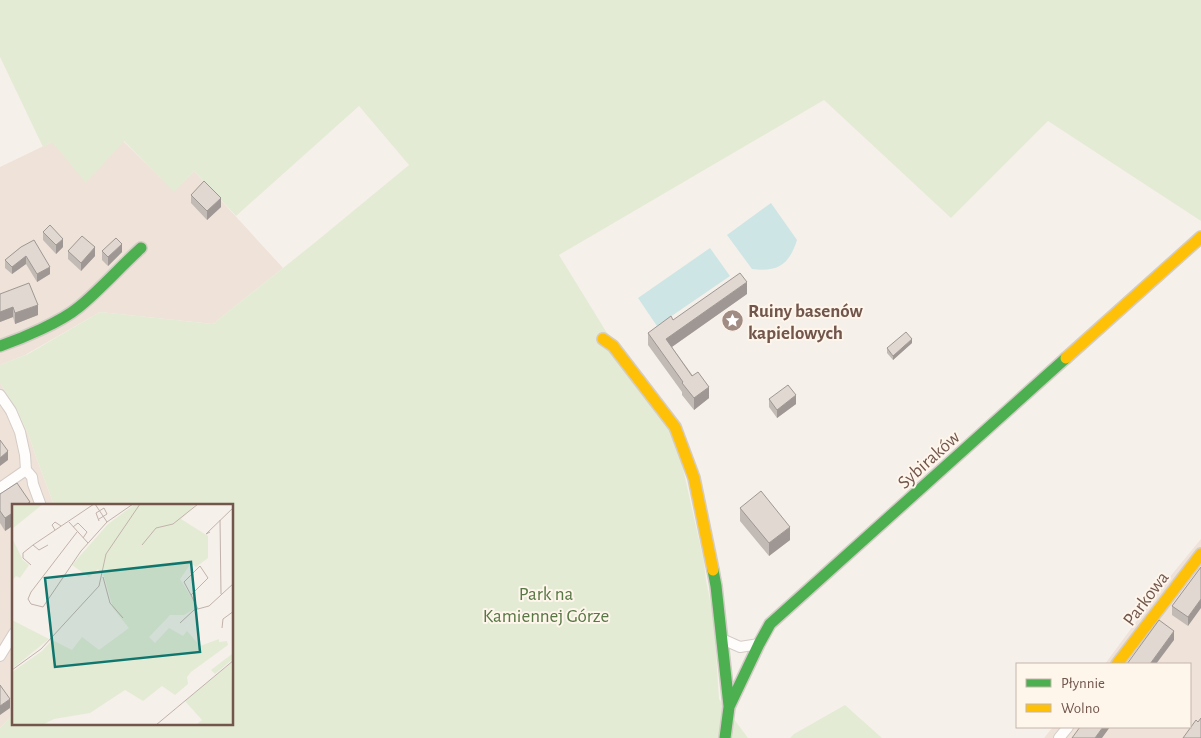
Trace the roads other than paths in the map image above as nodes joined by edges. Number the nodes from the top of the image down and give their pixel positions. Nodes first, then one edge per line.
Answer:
1 (1201, 236) edge
2 (140, 248) dead end
3 (602, 339) dead end
4 (0, 346) edge
5 (0, 395) edge
6 (26, 470) junction
7 (0, 488) edge
8 (40, 504) edge
9 (1201, 554) edge
10 (12, 636) edge
11 (722, 639) junction
12 (759, 644) junction
13 (0, 656) edge
14 (1118, 663) edge
15 (729, 707) junction
16 (1067, 728) edge
17 (725, 738) edge
18 (1059, 738) edge

1 - 12 street, Sybiraków
2 - 4 street
3 - 11 street
5 - 6 street
6 - 7 street
6 - 8 street
9 - 14 street, Parkowa
10 - 13 street
11 - 12 street
11 - 15 street
12 - 15 street, Sybiraków
15 - 17 street, Sybiraków
16 - 18 street

